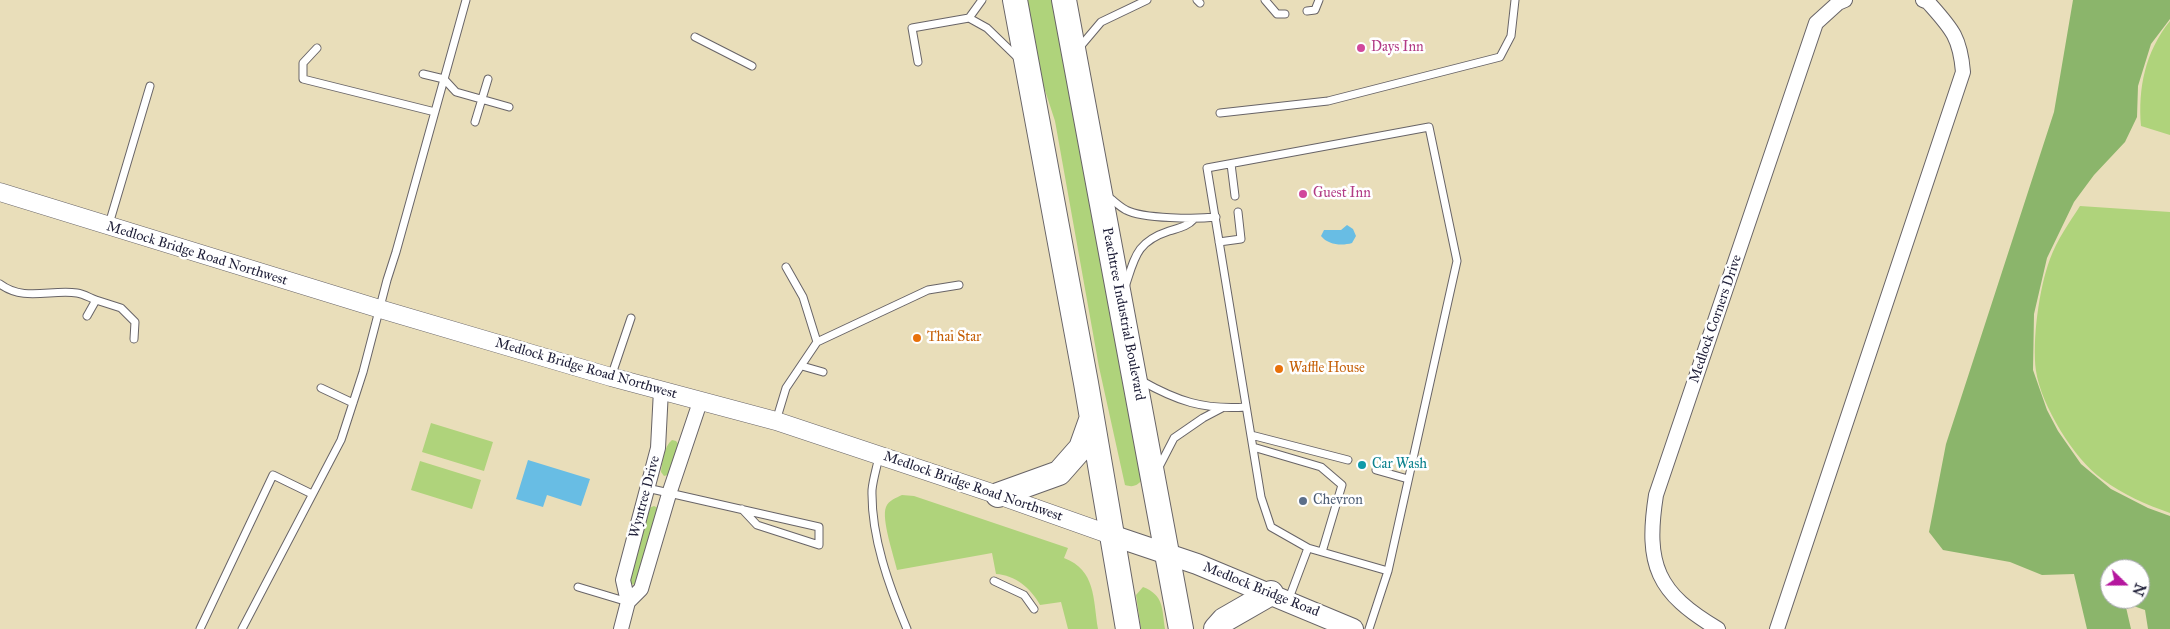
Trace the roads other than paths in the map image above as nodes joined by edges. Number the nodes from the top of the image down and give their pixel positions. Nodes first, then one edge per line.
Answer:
1 (466, 0) edge
2 (982, 0) edge
3 (1015, 0) edge
4 (1064, 0) edge
5 (1147, 0) edge
6 (1264, 0) edge
7 (1319, 0) edge
8 (1515, 0) edge
9 (1845, 0) edge
10 (1923, 0) edge
11 (1307, 11) dead end
12 (1284, 14) dead end
13 (969, 18) junction
14 (695, 37) dead end
15 (317, 48) dead end
16 (1074, 54) junction
17 (918, 62) dead end
18 (752, 66) dead end
19 (1028, 67) junction
20 (423, 74) dead end
21 (444, 79) junction
22 (488, 79) dead end
23 (150, 86) dead end
24 (481, 99) junction
25 (509, 107) dead end
26 (435, 112) junction
27 (1220, 112) dead end
28 (475, 122) dead end
29 (1230, 164) junction
30 (1100, 190) junction
31 (0, 192) edge
32 (1235, 196) dead end
33 (1238, 212) dead end
34 (1216, 217) junction
35 (1194, 219) junction
36 (108, 227) junction
37 (1219, 242) junction
38 (786, 267) dead end
39 (0, 284) edge
40 (959, 285) dead end
41 (1121, 299) junction
42 (96, 300) junction
43 (380, 309) junction
44 (87, 316) dead end
45 (630, 318) dead end
46 (134, 340) dead end
47 (817, 342) junction
48 (802, 366) junction
49 (823, 372) dead end
50 (611, 377) junction
51 (1136, 377) junction
52 (321, 388) dead end
53 (661, 390) junction
54 (700, 402) junction
55 (353, 403) junction
56 (1246, 406) junction
57 (1222, 408) junction
58 (1092, 418) junction
59 (776, 422) junction
60 (1251, 435) junction
61 (1253, 447) junction
62 (879, 455) junction
63 (1348, 460) dead end
64 (1376, 470) dead end
65 (1154, 477) junction
66 (1408, 479) junction
67 (647, 488) junction
68 (312, 494) junction
69 (669, 494) junction
70 (998, 495) junction
71 (742, 510) junction
72 (1111, 535) junction
73 (1308, 548) junction
74 (1322, 552) junction
75 (1168, 555) junction
76 (1388, 571) junction
77 (994, 581) dead end
78 (578, 587) dead end
79 (1279, 597) junction
80 (628, 602) junction
81 (1034, 609) dead end
82 (200, 629) edge
83 (242, 629) edge
84 (621, 629) edge
85 (907, 629) edge
86 (1128, 629) edge
87 (1181, 629) edge
88 (1216, 629) edge
89 (1353, 629) edge
90 (1369, 629) edge
91 (1718, 629) edge
92 (1778, 629) edge

1 - 21 lane
2 - 13 lane
3 - 19 highway
4 - 16 highway, Peachtree Industrial Boulevard
5 - 16 lane
6 - 12 lane
7 - 11 lane
8 - 27 lane
9 - 91 street, Medlock Corners Drive
10 - 92 street
13 - 17 lane
13 - 19 lane
14 - 18 lane
15 - 26 lane
16 - 30 highway, Peachtree Industrial Boulevard
19 - 58 highway
20 - 21 lane
21 - 24 lane
21 - 26 lane
22 - 24 lane
23 - 36 lane
24 - 25 lane
24 - 28 lane
26 - 43 lane
29 - 32 lane
29 - 34 lane
29 - 66 lane
30 - 35 lane
30 - 41 highway, Peachtree Industrial Boulevard
31 - 36 street, Medlock Bridge Road Northwest
33 - 37 lane
34 - 35 lane
34 - 37 lane
35 - 41 lane
36 - 43 street, Medlock Bridge Road Northwest
37 - 56 lane
38 - 47 lane
39 - 42 lane
40 - 47 lane
41 - 51 highway, Peachtree Industrial Boulevard
42 - 44 lane
42 - 46 lane
43 - 50 street, Medlock Bridge Road Northwest
43 - 55 lane
45 - 50 lane
47 - 48 lane
48 - 49 lane
48 - 59 lane
50 - 53 street, Medlock Bridge Road Northwest
51 - 57 lane
51 - 65 highway, Peachtree Industrial Boulevard
52 - 55 lane
53 - 54 street, Medlock Bridge Road Northwest
53 - 67 street, Wyntree Drive
54 - 59 street, Medlock Bridge Road Northwest
54 - 69 street, Wyntree Drive
55 - 68 lane
56 - 57 lane
56 - 60 lane
57 - 65 lane
58 - 70 highway
58 - 72 highway
59 - 62 street, Medlock Bridge Road Northwest
60 - 61 lane
60 - 63 lane
61 - 73 lane
61 - 74 lane
62 - 70 street, Medlock Bridge Road Northwest
62 - 85 lane
64 - 66 lane
65 - 75 highway, Peachtree Industrial Boulevard
66 - 76 lane
67 - 69 lane
67 - 80 street, Wyntree Drive
68 - 82 lane
68 - 83 lane
69 - 71 lane
69 - 80 street, Wyntree Drive
70 - 72 street, Medlock Bridge Road Northwest
71 - 71 lane
72 - 75 main road, Medlock Bridge Road Northwest
72 - 86 highway
73 - 74 lane
73 - 79 lane
74 - 76 lane
75 - 79 main road, Medlock Bridge Road
75 - 87 highway, Peachtree Industrial Boulevard
76 - 90 lane
77 - 81 lane
78 - 80 lane
79 - 88 highway
79 - 89 main road, Medlock Bridge Road
80 - 84 street, Wyntree Drive

